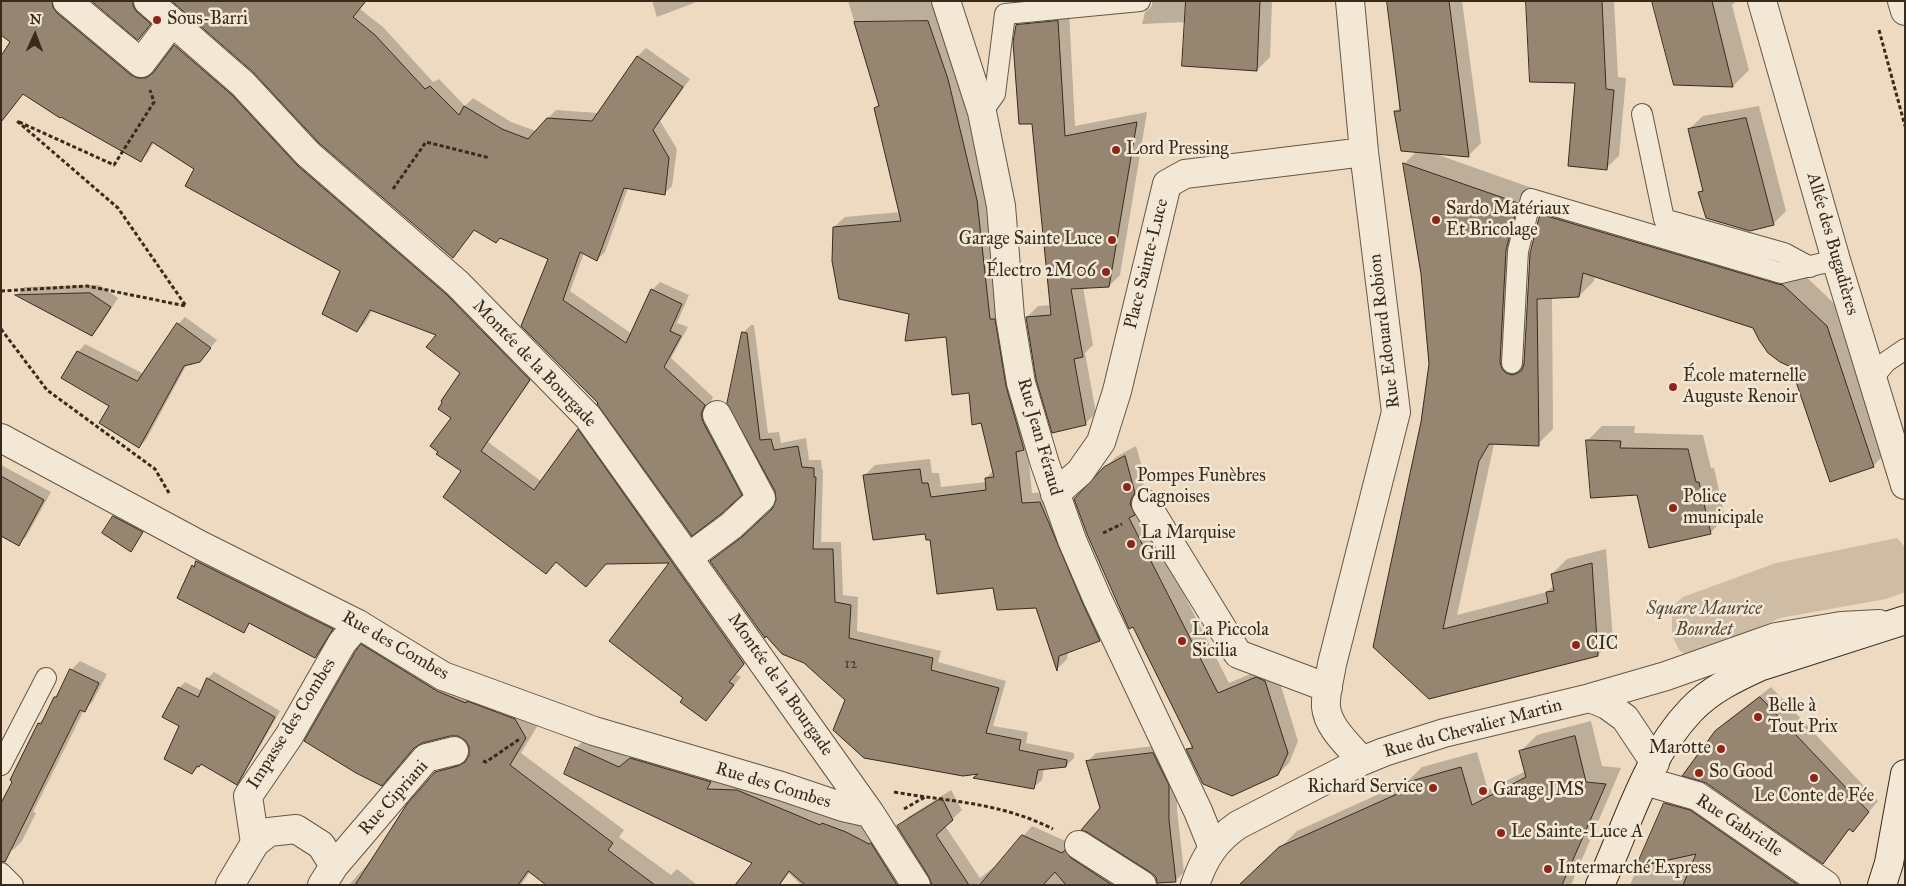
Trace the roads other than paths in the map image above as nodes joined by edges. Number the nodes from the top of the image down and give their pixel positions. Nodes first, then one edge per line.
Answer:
1 (67, 1) edge
2 (148, 1) edge
3 (946, 1) edge
4 (1140, 1) edge
5 (1350, 1) edge
6 (1762, 1) edge
7 (1902, 1) edge
8 (1905, 11) edge
9 (172, 22) junction
10 (982, 112) junction
11 (1642, 114) dead end
12 (1364, 152) junction
13 (1823, 263) junction
14 (1905, 348) edge
15 (1512, 363) dead end
16 (1871, 380) junction
17 (718, 415) dead end
18 (1, 438) edge
19 (1905, 485) edge
20 (1055, 494) junction
21 (1149, 508) road end
22 (689, 557) junction
23 (1898, 622) edge
24 (358, 624) junction
25 (46, 678) dead end
26 (1328, 688) junction
27 (1590, 698) junction
28 (454, 752) road end
29 (1362, 761) junction
30 (1, 765) edge
31 (1650, 772) junction
32 (1905, 774) edge
33 (870, 813) junction
34 (255, 843) junction
35 (1079, 845) road end
36 (1212, 848) junction
37 (1, 874) edge
38 (328, 876) edge
39 (13, 885) edge
40 (230, 885) edge
41 (916, 885) edge
42 (1142, 885) edge
43 (1195, 885) edge
44 (1600, 885) edge
45 (1826, 885) edge
46 (1882, 885) edge

1 - 9 street
2 - 9 street, Montée de la Bourgade
3 - 10 street, Rue Jean Féraud
4 - 10 lane
5 - 12 street, Rue Edouard Robion
6 - 13 street, Allée des Bugadières
7 - 8 street
9 - 22 street, Montée de la Bourgade
10 - 20 street, Rue Jean Féraud
11 - 13 lane
12 - 20 street, Place Sainte-Luce
12 - 26 street, Rue Edouard Robion
13 - 15 lane
13 - 16 street, Allée des Bugadières
14 - 16 lane
16 - 19 street, Allée des Bugadières
17 - 22 street
18 - 24 street, Rue des Combes
20 - 36 street, Rue Jean Féraud
21 - 26 street
22 - 33 street, Montée de la Bourgade
23 - 27 street, Rue du Chevalier Martin
23 - 31 street
24 - 33 street, Rue des Combes
24 - 34 street, Impasse des Combes
25 - 30 lane
26 - 29 street, Rue Edouard Robion
27 - 29 street, Rue du Chevalier Martin
27 - 31 street
28 - 38 street, Rue Cipriani
29 - 36 street, Rue du Chevalier Martin
31 - 44 street
31 - 45 street, Rue Gabrielle
32 - 46 street
33 - 41 street, Montée de la Bourgade
34 - 38 street
34 - 40 street
35 - 42 street
36 - 43 street, Rue du Chevalier Martin
37 - 39 lane

